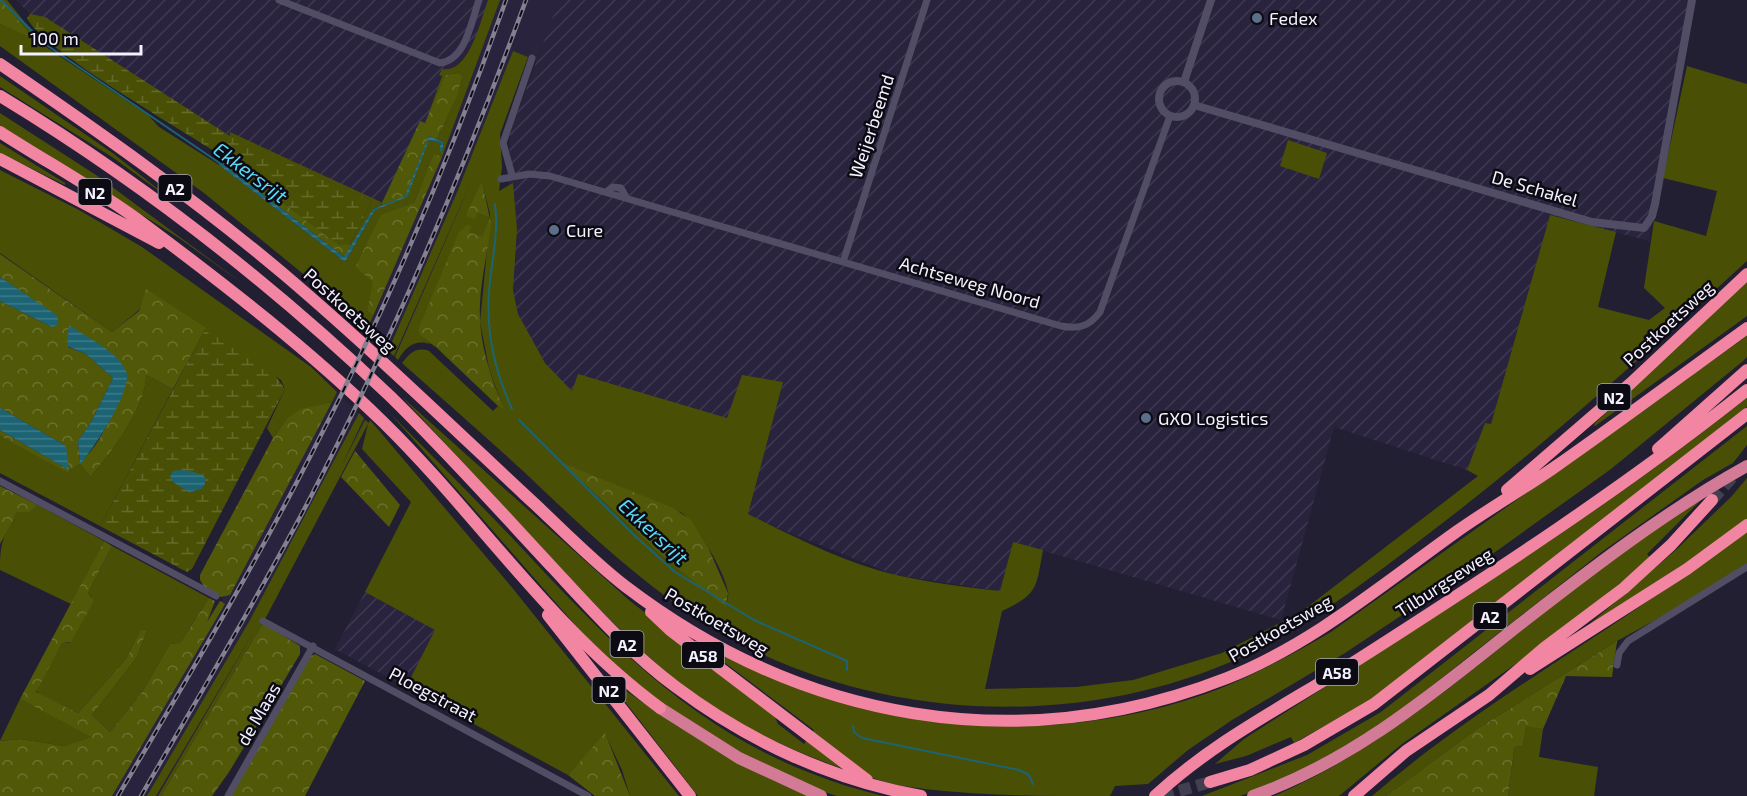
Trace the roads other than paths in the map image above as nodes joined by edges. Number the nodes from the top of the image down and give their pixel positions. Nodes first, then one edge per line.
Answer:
1 (279, 0) edge
2 (479, 0) edge
3 (927, 0) edge
4 (1211, 0) edge
5 (1692, 0) edge
6 (532, 58) dead end
7 (0, 64) edge
8 (1184, 82) junction
9 (1, 97) edge
10 (1194, 105) junction
11 (1170, 116) junction
12 (0, 132) edge
13 (0, 159) edge
14 (512, 175) junction
15 (501, 180) dead end
16 (186, 258) junction
17 (843, 262) junction
18 (1747, 274) edge
19 (1747, 328) edge
20 (1747, 370) edge
21 (1747, 390) edge
22 (1747, 414) edge
23 (1747, 466) edge
24 (0, 481) edge
25 (1607, 492) junction
26 (1712, 500) tunnel mouth
27 (1478, 517) junction
28 (1747, 525) edge
29 (1747, 567) edge
30 (198, 575) dead end
31 (193, 583) junction
32 (622, 584) junction
33 (527, 585) junction
34 (216, 596) dead end
35 (263, 621) dead end
36 (313, 646) junction
37 (1617, 665) dead end
38 (1489, 695) junction
39 (1210, 782) tunnel mouth
40 (228, 796) edge
41 (588, 796) edge
42 (690, 796) edge
43 (821, 796) edge
44 (889, 796) edge
45 (921, 796) edge
46 (1155, 796) edge
47 (1253, 796) edge
48 (1354, 796) edge

1 - 2 street
3 - 17 street, Weijerbeemd
4 - 8 street
5 - 10 street, De Schakel
6 - 14 street
7 - 32 highway, Postkoetsweg / A2
8 - 10 street
8 - 11 street
9 - 45 highway, Postkoetsweg / A2
10 - 11 street
11 - 17 street, Achtseweg Noord
12 - 16 highway, N2
13 - 16 highway
14 - 15 street, Achtseweg Noord
14 - 17 street, Achtseweg Noord
16 - 33 highway, N2
18 - 27 highway, Postkoetsweg / N2
19 - 27 highway, Postkoetsweg / A2
20 - 25 highway
21 - 25 highway, Tilburgseweg / A58
22 - 39 highway, A2
23 - 47 highway
24 - 31 street
25 - 46 highway, Tilburgseweg / A58
26 - 38 highway
27 - 32 highway, Postkoetsweg / A2
28 - 38 highway
29 - 37 street
30 - 31 street
31 - 34 street
32 - 44 highway, A58
33 - 42 highway, N2
33 - 43 highway, N2
35 - 36 street, Ploegstraat
36 - 40 street, de Maas
36 - 41 street, Ploegstraat
38 - 48 highway

